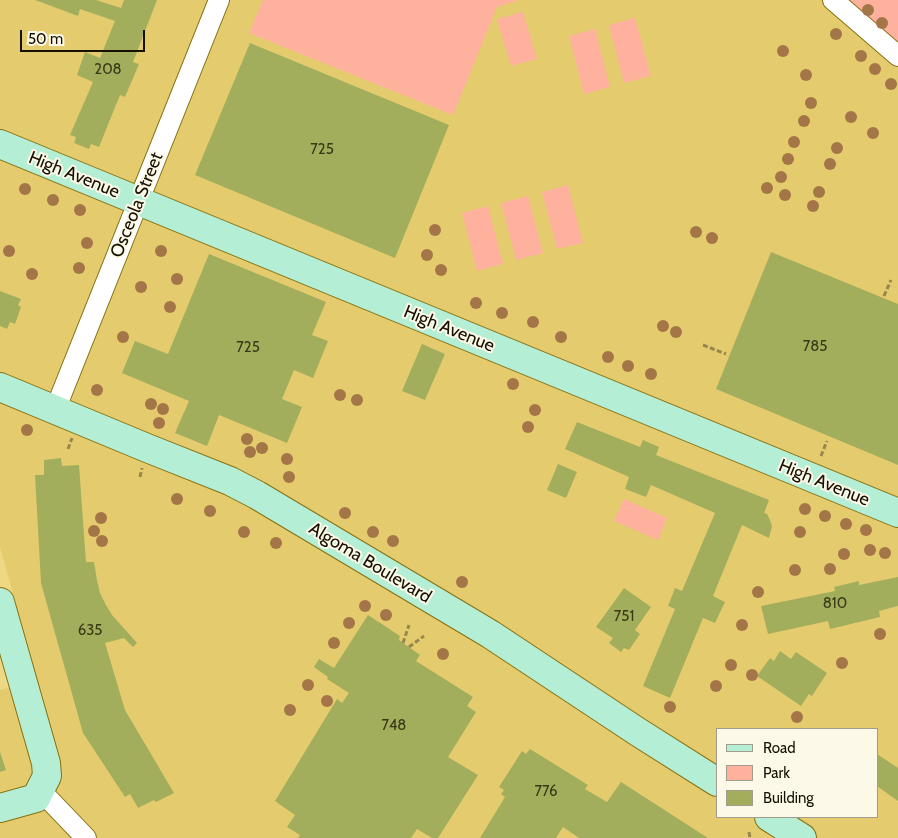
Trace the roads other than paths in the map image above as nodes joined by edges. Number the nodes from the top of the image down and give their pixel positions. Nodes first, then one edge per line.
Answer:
1 (219, 0) edge
2 (833, 0) edge
3 (898, 56) edge
4 (0, 144) edge
5 (138, 201) junction
6 (0, 387) edge
7 (56, 410) junction
8 (898, 513) edge
9 (0, 602) edge
10 (716, 781) edge
11 (43, 783) junction
12 (0, 808) edge
13 (759, 824) edge
14 (86, 838) edge
15 (802, 838) edge

1 - 5 street, Osceola Street
2 - 3 street
4 - 5 main road, High Avenue
5 - 7 street, Osceola Street
5 - 8 main road, High Avenue
6 - 7 main road, Algoma Boulevard
7 - 10 main road, Algoma Boulevard
9 - 11 main road
11 - 12 main road
11 - 14 street
13 - 15 main road

